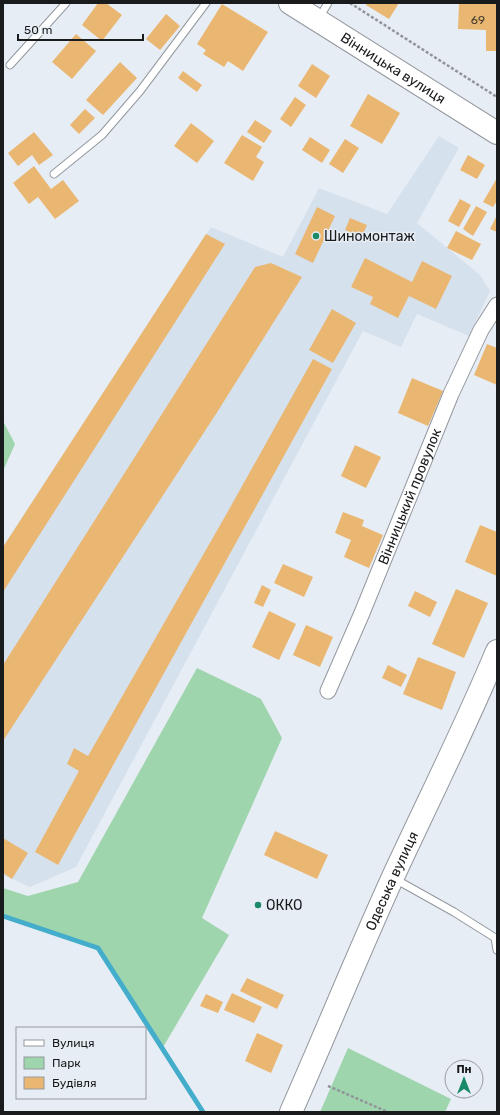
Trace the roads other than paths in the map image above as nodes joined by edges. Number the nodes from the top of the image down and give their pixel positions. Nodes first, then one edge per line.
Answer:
1 (66, 3) edge
2 (206, 3) edge
3 (290, 3) edge
4 (323, 11) edge
5 (10, 65) dead end
6 (497, 133) edge
7 (54, 174) dead end
8 (497, 305) edge
9 (496, 659) edge
10 (328, 690) dead end
11 (393, 878) junction
12 (496, 939) edge
13 (497, 950) edge
14 (291, 1112) edge

1 - 5 lane
2 - 7 lane
3 - 4 main road, Вінницька вулиця
4 - 6 main road, Вінницька вулиця
8 - 10 street, Вінницький провулок
9 - 11 main road, Одеська вулиця
11 - 12 lane
11 - 14 main road, Одеська вулиця
12 - 13 lane

